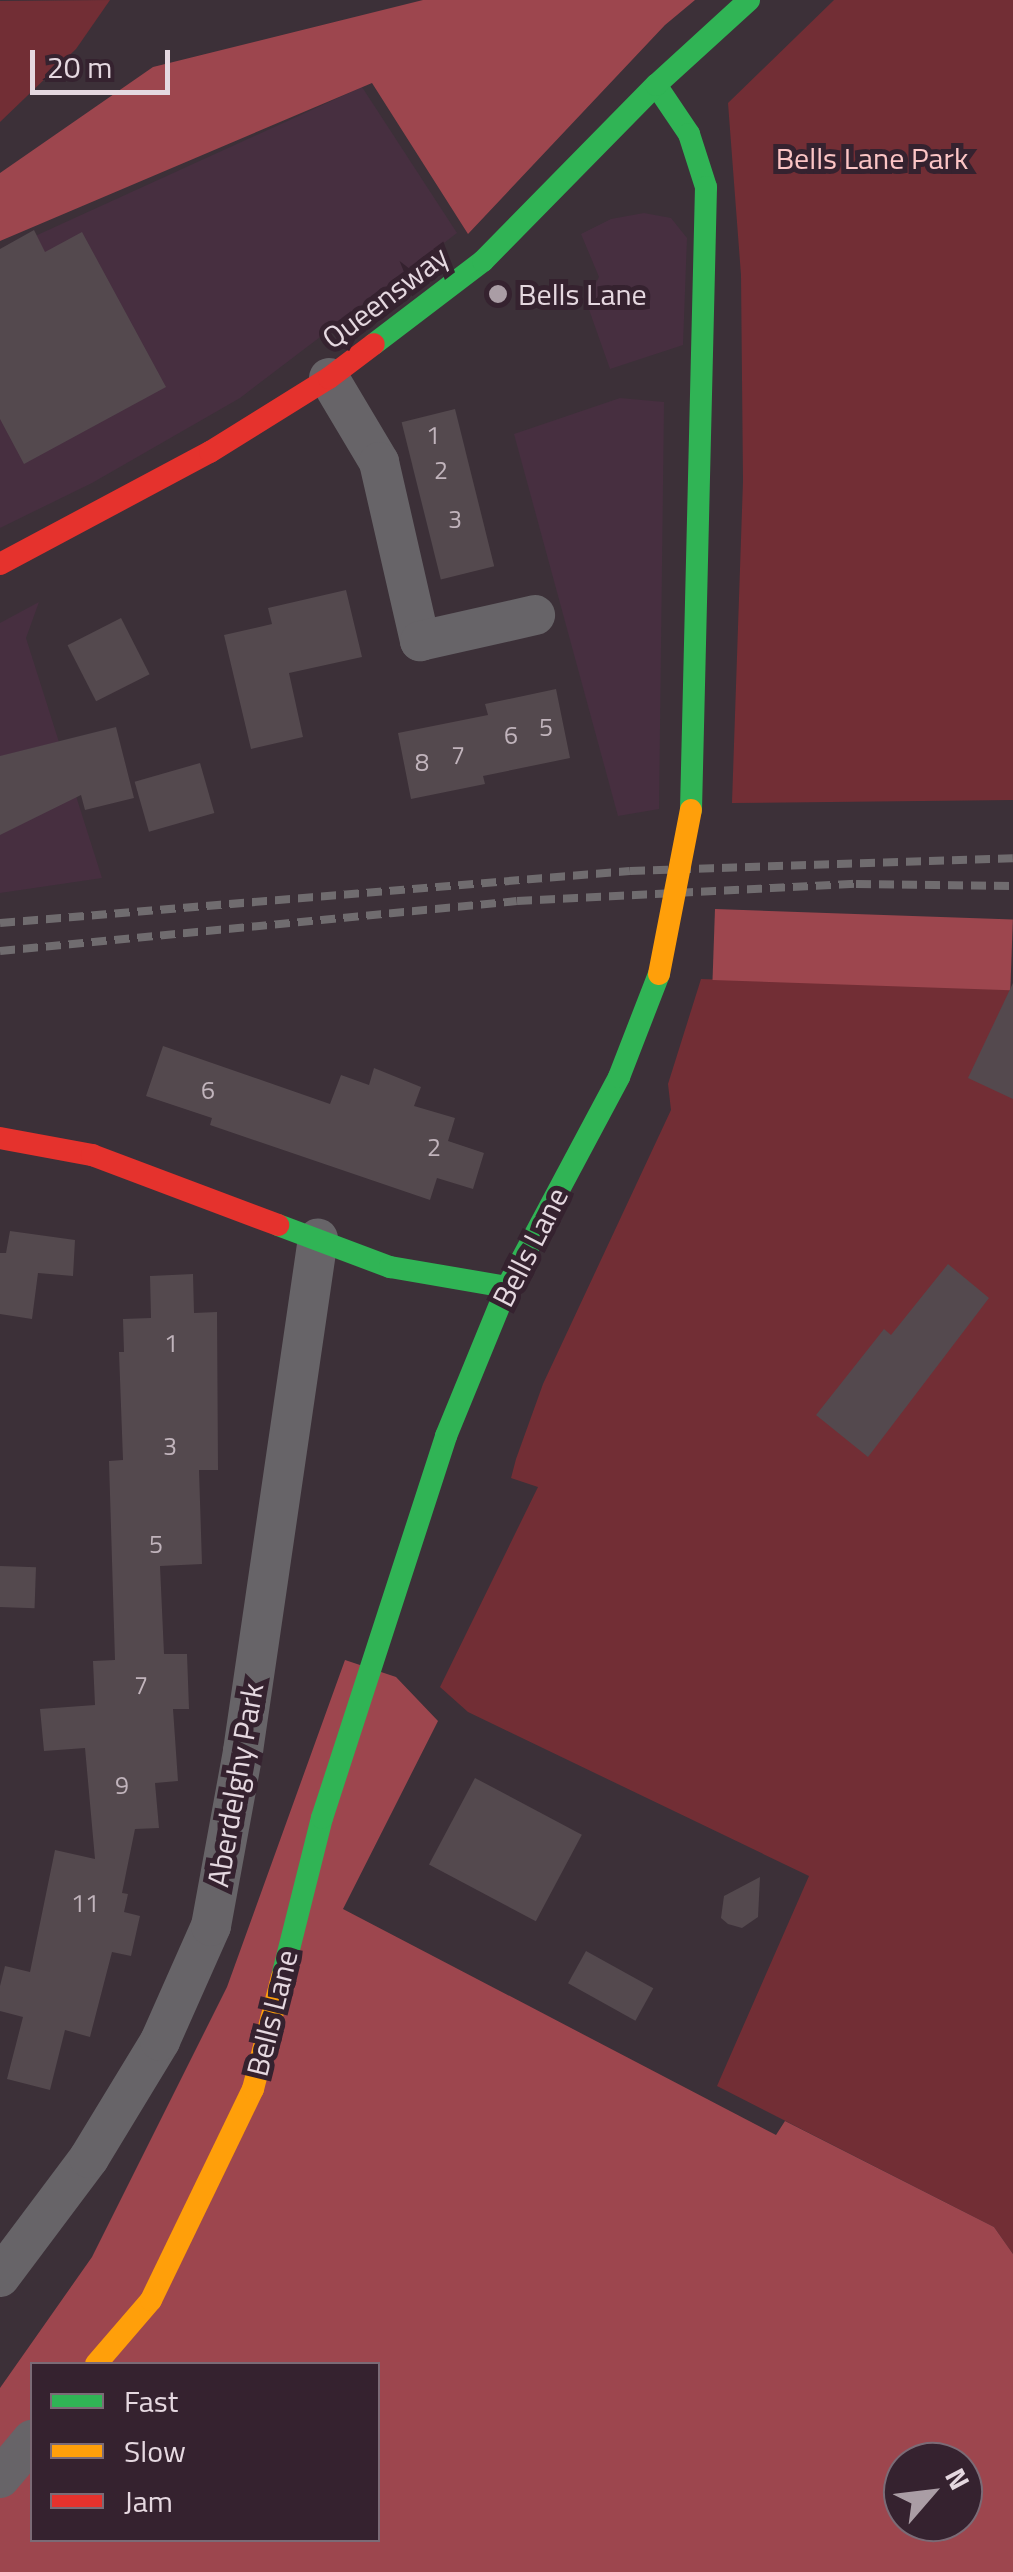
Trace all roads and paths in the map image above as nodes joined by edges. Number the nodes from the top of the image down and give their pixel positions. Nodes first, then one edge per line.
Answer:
1 (749, 0) edge
2 (656, 85) junction
3 (328, 378) junction
4 (0, 564) edge
5 (535, 615) dead end
6 (0, 1138) edge
7 (318, 1238) junction
8 (507, 1286) junction
9 (0, 2277) edge
10 (98, 2362) edge
11 (30, 2442) edge
12 (0, 2478) edge

1 - 2 main road, Queensway
2 - 3 main road, Queensway
2 - 8 main road, Bells Lane, bridge
3 - 4 main road, Queensway
3 - 5 street
6 - 7 main road
7 - 8 main road
7 - 9 street, Aberdelghy Park
8 - 10 main road, Bells Lane
11 - 12 street

